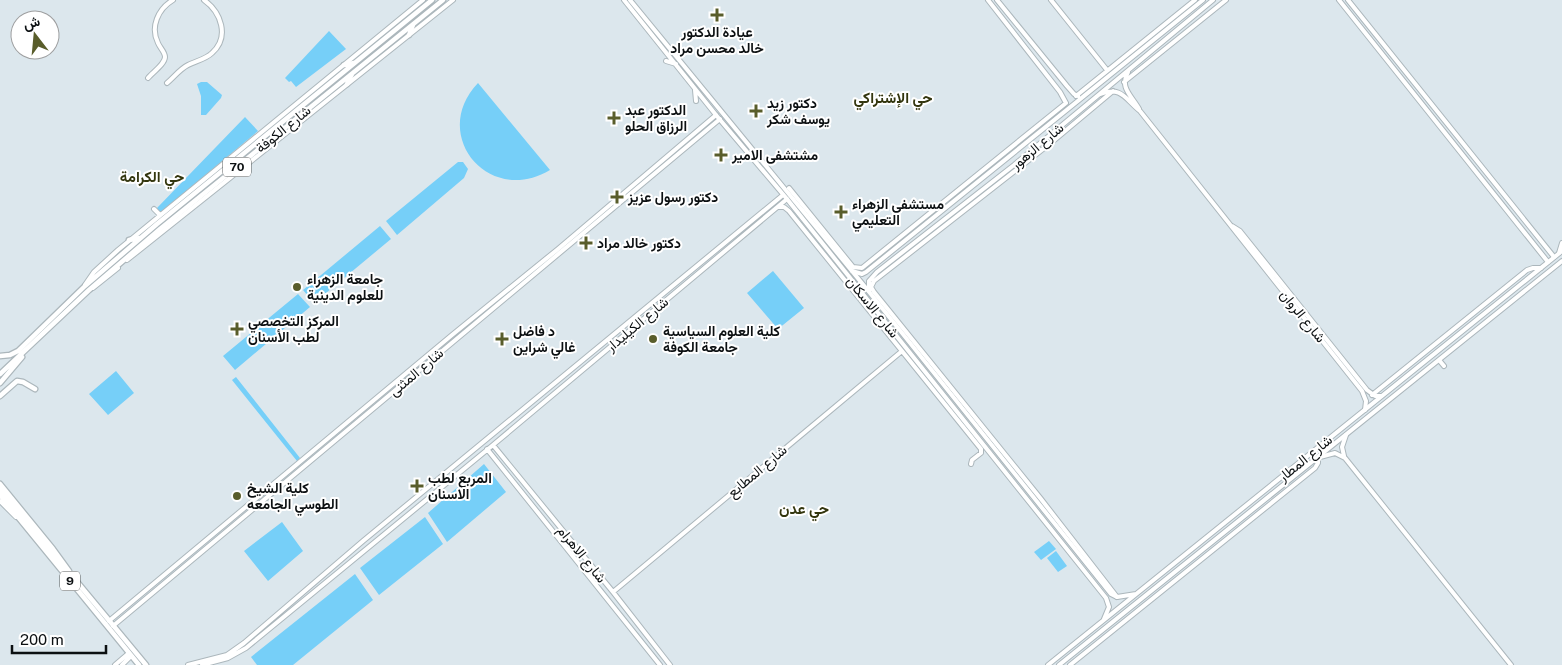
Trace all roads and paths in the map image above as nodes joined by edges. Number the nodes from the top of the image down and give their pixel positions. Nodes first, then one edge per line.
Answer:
1 (173, 0) edge
2 (204, 0) edge
3 (423, 0) edge
4 (432, 0) edge
5 (443, 0) edge
6 (453, 0) edge
7 (624, 0) edge
8 (630, 0) edge
9 (988, 0) edge
10 (998, 0) edge
11 (1051, 0) edge
12 (1195, 0) edge
13 (1203, 0) edge
14 (1213, 0) edge
15 (1226, 0) edge
16 (1339, 0) edge
17 (1348, 0) edge
18 (1207, 5) junction
19 (1194, 7) junction
20 (1199, 12) junction
21 (413, 25) junction
22 (1373, 31) junction
23 (658, 34) junction
24 (409, 35) junction
25 (1367, 35) junction
26 (667, 37) dead end
27 (1162, 42) junction
28 (1167, 47) junction
29 (1126, 58) junction
30 (666, 62) dead end
31 (356, 63) junction
32 (676, 64) junction
33 (344, 65) junction
34 (1130, 68) junction
35 (1107, 70) junction
36 (352, 74) junction
37 (1058, 75) junction
38 (148, 78) dead end
39 (1051, 81) junction
40 (1124, 82) junction
41 (168, 83) dead end
42 (347, 84) junction
43 (694, 88) junction
44 (1113, 91) junction
45 (1076, 96) junction
46 (1083, 96) junction
47 (1097, 96) junction
48 (696, 101) dead end
49 (1066, 103) junction
50 (1066, 109) junction
51 (1140, 111) junction
52 (716, 115) junction
53 (720, 119) junction
54 (1056, 130) junction
55 (1061, 135) junction
56 (1039, 144) junction
57 (1043, 149) junction
58 (1013, 153) junction
59 (229, 159) junction
60 (1020, 160) junction
61 (1000, 163) junction
62 (1006, 171) junction
63 (229, 172) junction
64 (1492, 180) junction
65 (1486, 184) junction
66 (783, 195) junction
67 (973, 197) junction
68 (787, 199) junction
69 (976, 201) junction
70 (774, 203) junction
71 (777, 207) junction
72 (154, 209) dead end
73 (160, 215) junction
74 (1232, 226) junction
75 (168, 227) junction
76 (160, 229) junction
77 (933, 232) junction
78 (141, 237) junction
79 (813, 237) junction
80 (129, 240) junction
81 (1562, 243) edge
82 (899, 245) junction
83 (1546, 247) junction
84 (836, 250) junction
85 (559, 251) junction
86 (1540, 252) junction
87 (1561, 252) edge
88 (554, 255) junction
89 (896, 257) junction
90 (1554, 257) junction
91 (1562, 261) edge
92 (1548, 262) junction
93 (1540, 268) junction
94 (849, 269) junction
95 (87, 288) junction
96 (1524, 292) junction
97 (870, 293) junction
98 (1528, 297) dead end
99 (882, 306) junction
100 (468, 322) junction
101 (883, 324) junction
102 (625, 325) junction
103 (472, 326) junction
104 (462, 328) junction
105 (630, 330) junction
106 (466, 331) junction
107 (611, 337) junction
108 (909, 339) junction
109 (34, 340) junction
110 (902, 350) junction
111 (918, 354) junction
112 (0, 356) edge
113 (598, 357) junction
114 (914, 358) junction
115 (1438, 360) junction
116 (927, 364) junction
117 (1444, 366) dead end
118 (922, 368) junction
119 (0, 374) edge
120 (943, 381) junction
121 (0, 383) edge
122 (1383, 386) junction
123 (35, 389) dead end
124 (1388, 391) junction
125 (1372, 395) junction
126 (0, 396) edge
127 (1381, 396) junction
128 (948, 404) junction
129 (1365, 410) junction
130 (1346, 435) junction
131 (493, 445) junction
132 (487, 449) junction
133 (1319, 457) junction
134 (1345, 458) junction
135 (972, 464) dead end
136 (512, 468) junction
137 (506, 473) junction
138 (1276, 482) junction
139 (0, 484) edge
140 (1281, 488) junction
141 (0, 489) edge
142 (1266, 490) junction
143 (1271, 496) junction
144 (0, 497) edge
145 (249, 504) junction
146 (254, 508) junction
147 (240, 512) junction
148 (244, 517) junction
149 (562, 529) junction
150 (1064, 532) junction
151 (555, 535) junction
152 (567, 536) junction
153 (560, 542) junction
154 (332, 568) junction
155 (337, 572) junction
156 (1095, 574) junction
157 (73, 577) junction
158 (321, 578) junction
159 (1091, 578) junction
160 (1100, 580) junction
161 (1096, 584) junction
162 (613, 592) junction
163 (312, 593) junction
164 (1136, 594) junction
165 (1117, 597) junction
166 (630, 615) junction
167 (1104, 619) junction
168 (624, 620) junction
169 (109, 621) junction
170 (636, 622) junction
171 (113, 626) junction
172 (629, 627) junction
173 (1099, 633) junction
174 (1103, 638) junction
175 (130, 655) junction
176 (1054, 663) edge
177 (116, 665) edge
178 (122, 665) edge
179 (139, 665) edge
180 (146, 665) edge
181 (188, 665) edge
182 (202, 665) edge
183 (660, 665) edge
184 (670, 665) edge
185 (1048, 665) edge
186 (1060, 665) edge
187 (1070, 665) edge
188 (1511, 665) edge

1 - 38 main road
2 - 41 main road
3 - 33 main road
4 - 31 highway, شارع الكوفة / 70
5 - 21 highway, شارع الكوفة / 70
6 - 24 main road
7 - 32 main road, شارع الاسكان
8 - 23 main road, شارع الاسكان
9 - 39 main road
10 - 37 main road
11 - 35 main road
12 - 29 main road
13 - 18 main road
13 - 19 main road, شارع الزهور
14 - 18 main road, شارع الزهور
15 - 28 main road
16 - 25 main road
17 - 22 main road
18 - 20 main road, شارع الزهور
19 - 20 main road
19 - 29 main road, شارع الزهور
20 - 27 main road, شارع الزهور
21 - 24 highway
21 - 36 highway, شارع الكوفة / 70
22 - 25 main road
22 - 64 main road
23 - 26 main road
23 - 84 main road, شارع الاسكان
24 - 42 main road
25 - 65 main road
27 - 28 main road
27 - 34 main road, شارع الزهور
28 - 40 main road
29 - 35 main road
29 - 46 main road, شارع الزهور
30 - 32 main road
31 - 33 highway
31 - 63 highway, شارع الكوفة / 70
32 - 43 main road, شارع الاسكان
33 - 59 main road
34 - 40 main road
34 - 47 main road, شارع الزهور
35 - 45 main road
36 - 42 highway
36 - 63 highway, شارع الكوفة / 70
37 - 39 main road
37 - 45 main road
39 - 49 main road
40 - 51 main road, شارع الروان
42 - 63 main road
43 - 48 main road
43 - 52 main road, شارع الاسكان
44 - 47 main road
44 - 51 main road, شارع الروان
44 - 55 main road
45 - 46 main road
46 - 50 main road, شارع الزهور
47 - 54 main road, شارع الزهور
49 - 50 main road
49 - 84 main road
50 - 58 main road, شارع الزهور
51 - 74 main road, شارع الروان
52 - 53 main road, شارع الاسكان
52 - 85 main road, شارع المثنى
53 - 66 main road, شارع الاسكان
53 - 85 main road, شارع المثنى
54 - 55 main road
54 - 56 main road, شارع الزهور
55 - 57 main road
56 - 57 main road
56 - 60 main road, شارع الزهور
57 - 69 main road
58 - 60 main road
58 - 61 main road, شارع الزهور
59 - 63 highway
59 - 73 main road
60 - 62 main road, شارع الزهور
61 - 62 main road
61 - 82 main road, شارع الزهور
62 - 67 main road, شارع الزهور
63 - 75 main road
63 - 76 highway, شارع الكوفة / 70
63 - 78 highway, شارع الكوفة / 70
64 - 65 main road
64 - 83 main road
65 - 86 main road
66 - 68 main road, شارع الاسكان
66 - 70 main road, شارع الكيليدار
67 - 69 main road
67 - 77 main road, شارع الزهور
68 - 71 main road, شارع الكيليدار
68 - 79 main road, شارع الاسكان
69 - 77 main road
70 - 71 main road
70 - 102 main road, شارع الكيليدار
71 - 79 main road
71 - 105 main road, شارع الكيليدار
72 - 73 main road
73 - 80 main road
74 - 125 main road, شارع الروان
74 - 129 main road, شارع الروان
75 - 76 highway
75 - 95 main road
76 - 95 highway, شارع الكوفة / 70
77 - 89 main road, شارع الزهور
77 - 99 main road
78 - 80 highway
78 - 95 highway, شارع الكوفة / 70
79 - 101 main road, شارع الاسكان
80 - 95 main road
81 - 87 main road
82 - 89 main road
82 - 94 main road, شارع الزهور
83 - 86 main road
83 - 90 main road
84 - 94 main road, شارع الاسكان
85 - 88 main road, شارع المثنى
86 - 92 main road
87 - 90 main road, شارع المطار
88 - 100 main road, شارع المثنى
88 - 103 main road, شارع المثنى
89 - 97 main road, شارع الزهور
90 - 92 main road, شارع المطار
91 - 96 main road, شارع المطار
92 - 93 main road, شارع المطار
93 - 122 main road
93 - 124 main road, شارع المطار
94 - 97 main road, شارع الاسكان
95 - 109 highway, شارع الكوفة / 70
96 - 98 main road
96 - 115 main road, شارع المطار
97 - 99 main road, شارع الاسكان
99 - 108 main road, شارع الاسكان
100 - 103 main road
100 - 104 main road, شارع المثنى
101 - 110 main road
101 - 114 main road, شارع الاسكان
102 - 105 main road
102 - 107 main road, شارع الكيليدار
103 - 106 main road, شارع المثنى
104 - 106 main road
104 - 145 main road, شارع المثنى
105 - 113 main road, شارع الكيليدار
106 - 146 main road, شارع المثنى
107 - 113 main road
107 - 154 main road, شارع الكيليدار
108 - 111 main road, شارع الاسكان
108 - 120 main road
109 - 112 highway, 70
109 - 119 highway, 70
109 - 121 highway
110 - 128 main road
110 - 162 main road, شارع المطابع
111 - 114 main road
111 - 116 main road, شارع الاسكان
113 - 131 main road, شارع الكيليدار
114 - 118 main road, شارع الاسكان
115 - 117 main road
115 - 130 main road, شارع المطار
116 - 118 main road
116 - 120 main road, شارع الاسكان
118 - 128 main road, شارع الاسكان
120 - 150 main road, شارع الاسكان
122 - 124 main road
122 - 125 main road
123 - 126 highway
124 - 127 main road, شارع المطار
125 - 127 main road
127 - 129 main road, شارع المطار
128 - 135 main road
128 - 159 main road, شارع الاسكان
129 - 138 main road, شارع المطار
130 - 133 main road, شارع المطار
130 - 134 main road
131 - 132 main road, شارع الكيليدار
131 - 136 main road, شارع الاهرام
132 - 137 main road, شارع الاهرام
132 - 155 main road, شارع الكيليدار
133 - 134 main road
133 - 140 main road, شارع المطار
133 - 174 main road
134 - 188 main road
136 - 137 main road
136 - 149 main road, شارع الاهرام
137 - 151 main road, شارع الاهرام
138 - 140 main road
138 - 142 main road, شارع المطار
139 - 157 highway
140 - 143 main road, شارع المطار
141 - 157 highway, 9
142 - 143 main road
142 - 164 main road, شارع المطار
143 - 173 main road, شارع المطار
144 - 175 highway, 9
145 - 146 main road
145 - 147 main road, شارع المثنى
146 - 148 main road, شارع المثنى
147 - 148 main road
147 - 169 main road, شارع المثنى
148 - 171 main road, شارع المثنى
149 - 151 main road
149 - 152 main road, شارع الاهرام
150 - 156 main road, شارع الاسكان
150 - 165 main road
151 - 153 main road, شارع الاهرام
152 - 153 main road
152 - 162 main road, شارع الاهرام
153 - 168 main road, شارع الاهرام
154 - 155 main road
154 - 158 main road, شارع الكيليدار
155 - 163 main road, شارع الكيليدار
156 - 159 main road
156 - 160 main road, شارع الاسكان
157 - 169 highway, 9
158 - 163 main road
158 - 181 main road
159 - 161 main road, شارع الاسكان
160 - 161 main road
160 - 165 main road, شارع الاسكان
161 - 167 main road, شارع الاسكان
162 - 166 main road, شارع الاهرام
163 - 182 main road, شارع الكيليدار
164 - 165 main road
164 - 167 main road, شارع المطار
166 - 168 main road
166 - 170 main road, شارع الاهرام
167 - 176 main road, شارع المطار
168 - 172 main road, شارع الاهرام
169 - 171 highway, 9
170 - 172 main road
170 - 184 main road, شارع الاهرام
171 - 180 highway, 9
172 - 183 main road, شارع الاهرام
173 - 174 main road
173 - 186 main road, شارع المطار
174 - 187 main road
175 - 177 main road
175 - 178 main road
175 - 179 highway, 9
176 - 185 main road, شارع المطار

